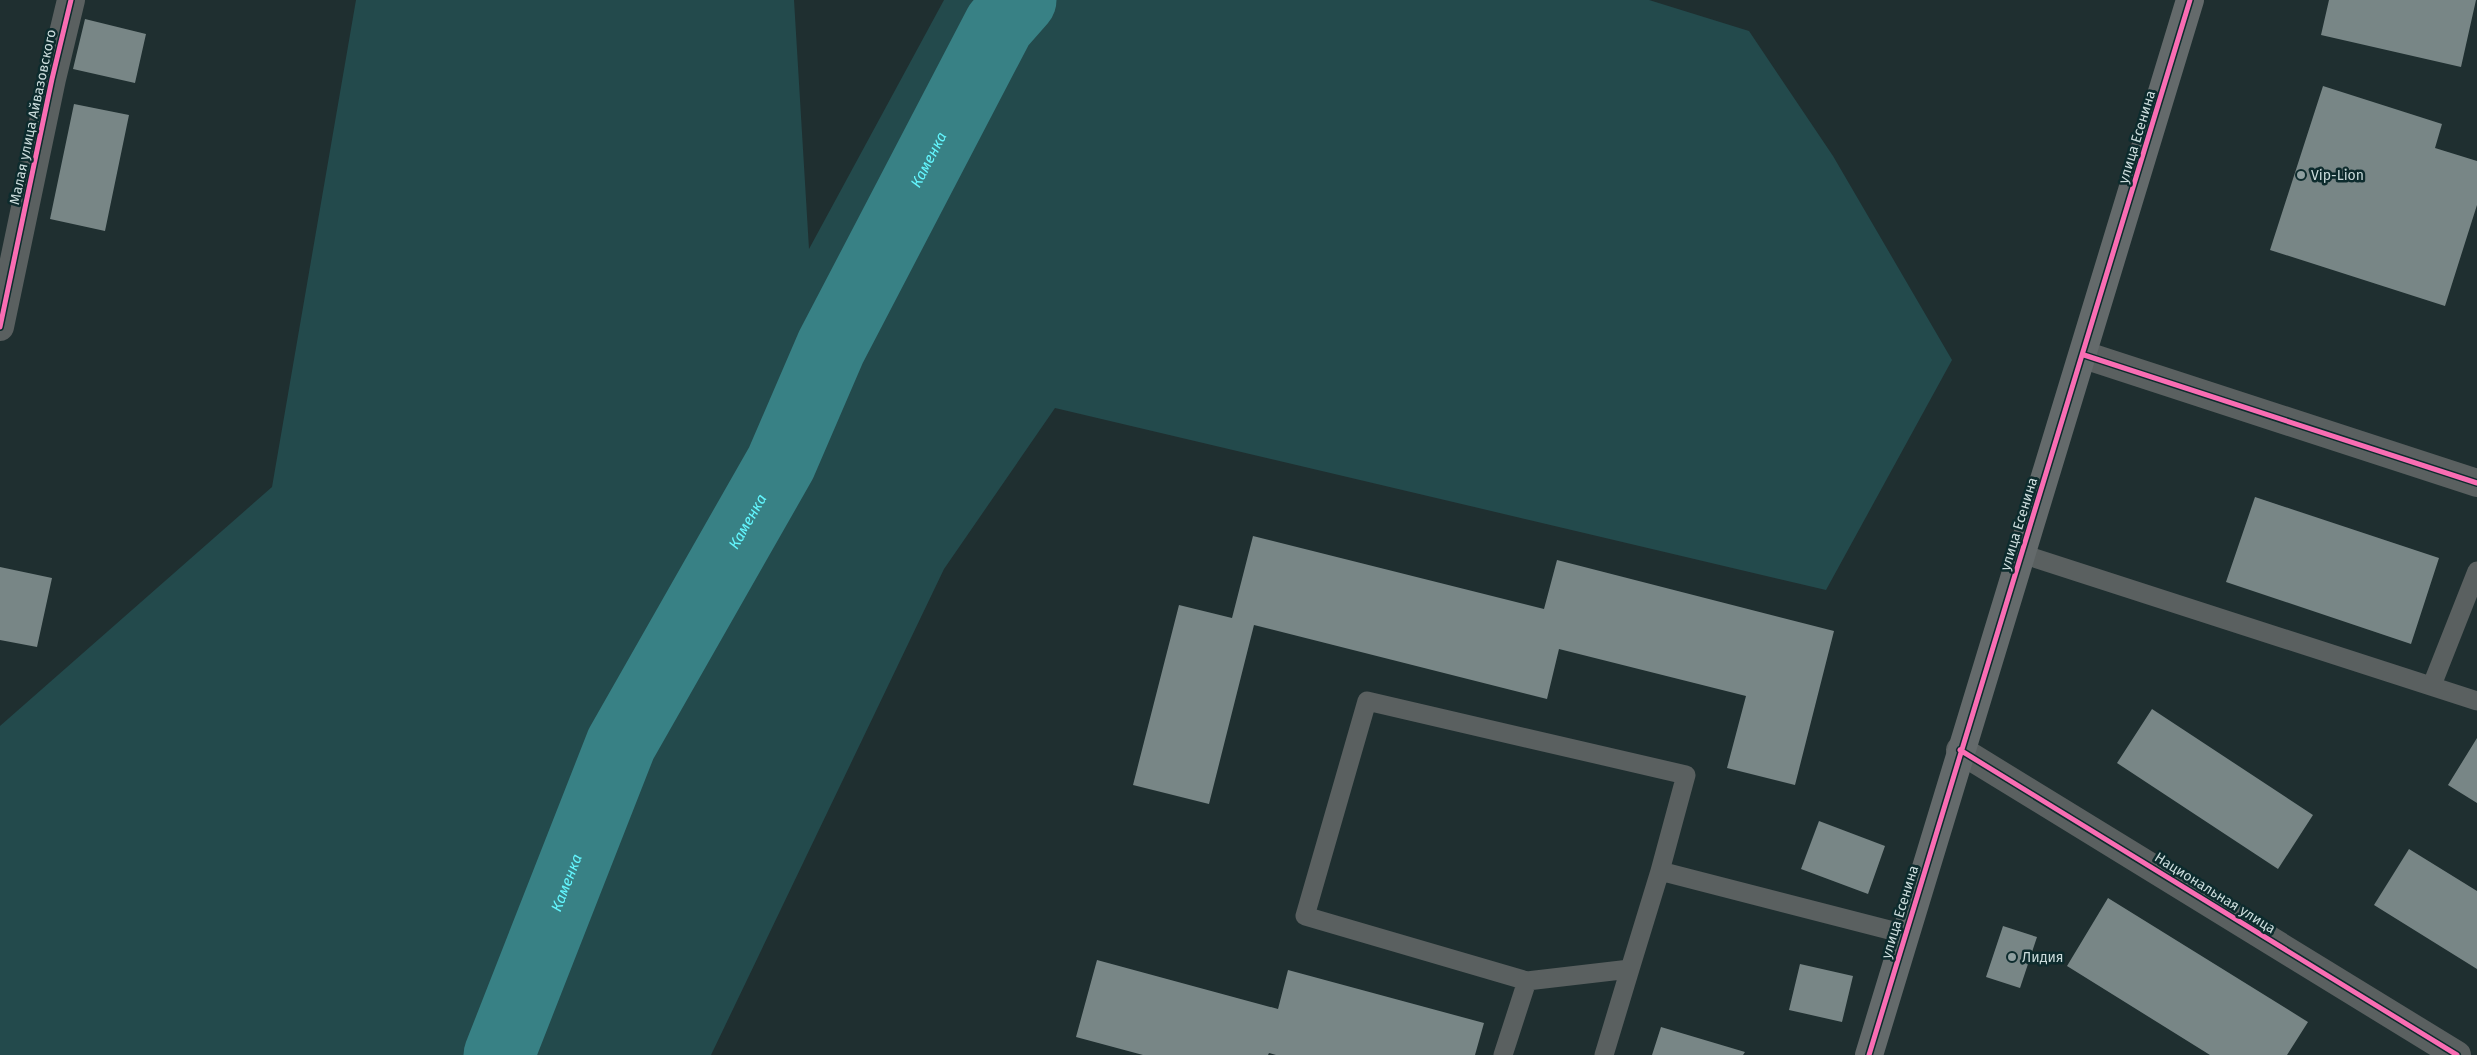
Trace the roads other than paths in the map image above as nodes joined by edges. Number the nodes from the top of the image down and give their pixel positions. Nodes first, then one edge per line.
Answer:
1 (71, 0) edge
2 (2190, 0) edge
3 (0, 327) edge
4 (2084, 355) junction
5 (2477, 483) edge
6 (2022, 554) junction
7 (2477, 571) edge
8 (2432, 685) junction
9 (2477, 701) edge
10 (1960, 750) junction
11 (1660, 871) junction
12 (1905, 934) junction
13 (1630, 969) junction
14 (1527, 981) junction
15 (1503, 1055) edge
16 (1604, 1055) edge
17 (1869, 1055) edge
18 (2457, 1055) edge

1 - 3 street, Малая улица Айвазовского
2 - 4 street, улица Есенина
4 - 5 street
4 - 6 street, улица Есенина
6 - 8 lane
6 - 10 street, улица Есенина
7 - 8 lane
8 - 9 lane
10 - 12 street, улица Есенина
10 - 18 street, Национальная улица
11 - 12 lane
11 - 13 lane
11 - 14 lane
12 - 17 street, улица Есенина
13 - 14 lane
13 - 16 lane
14 - 15 lane

